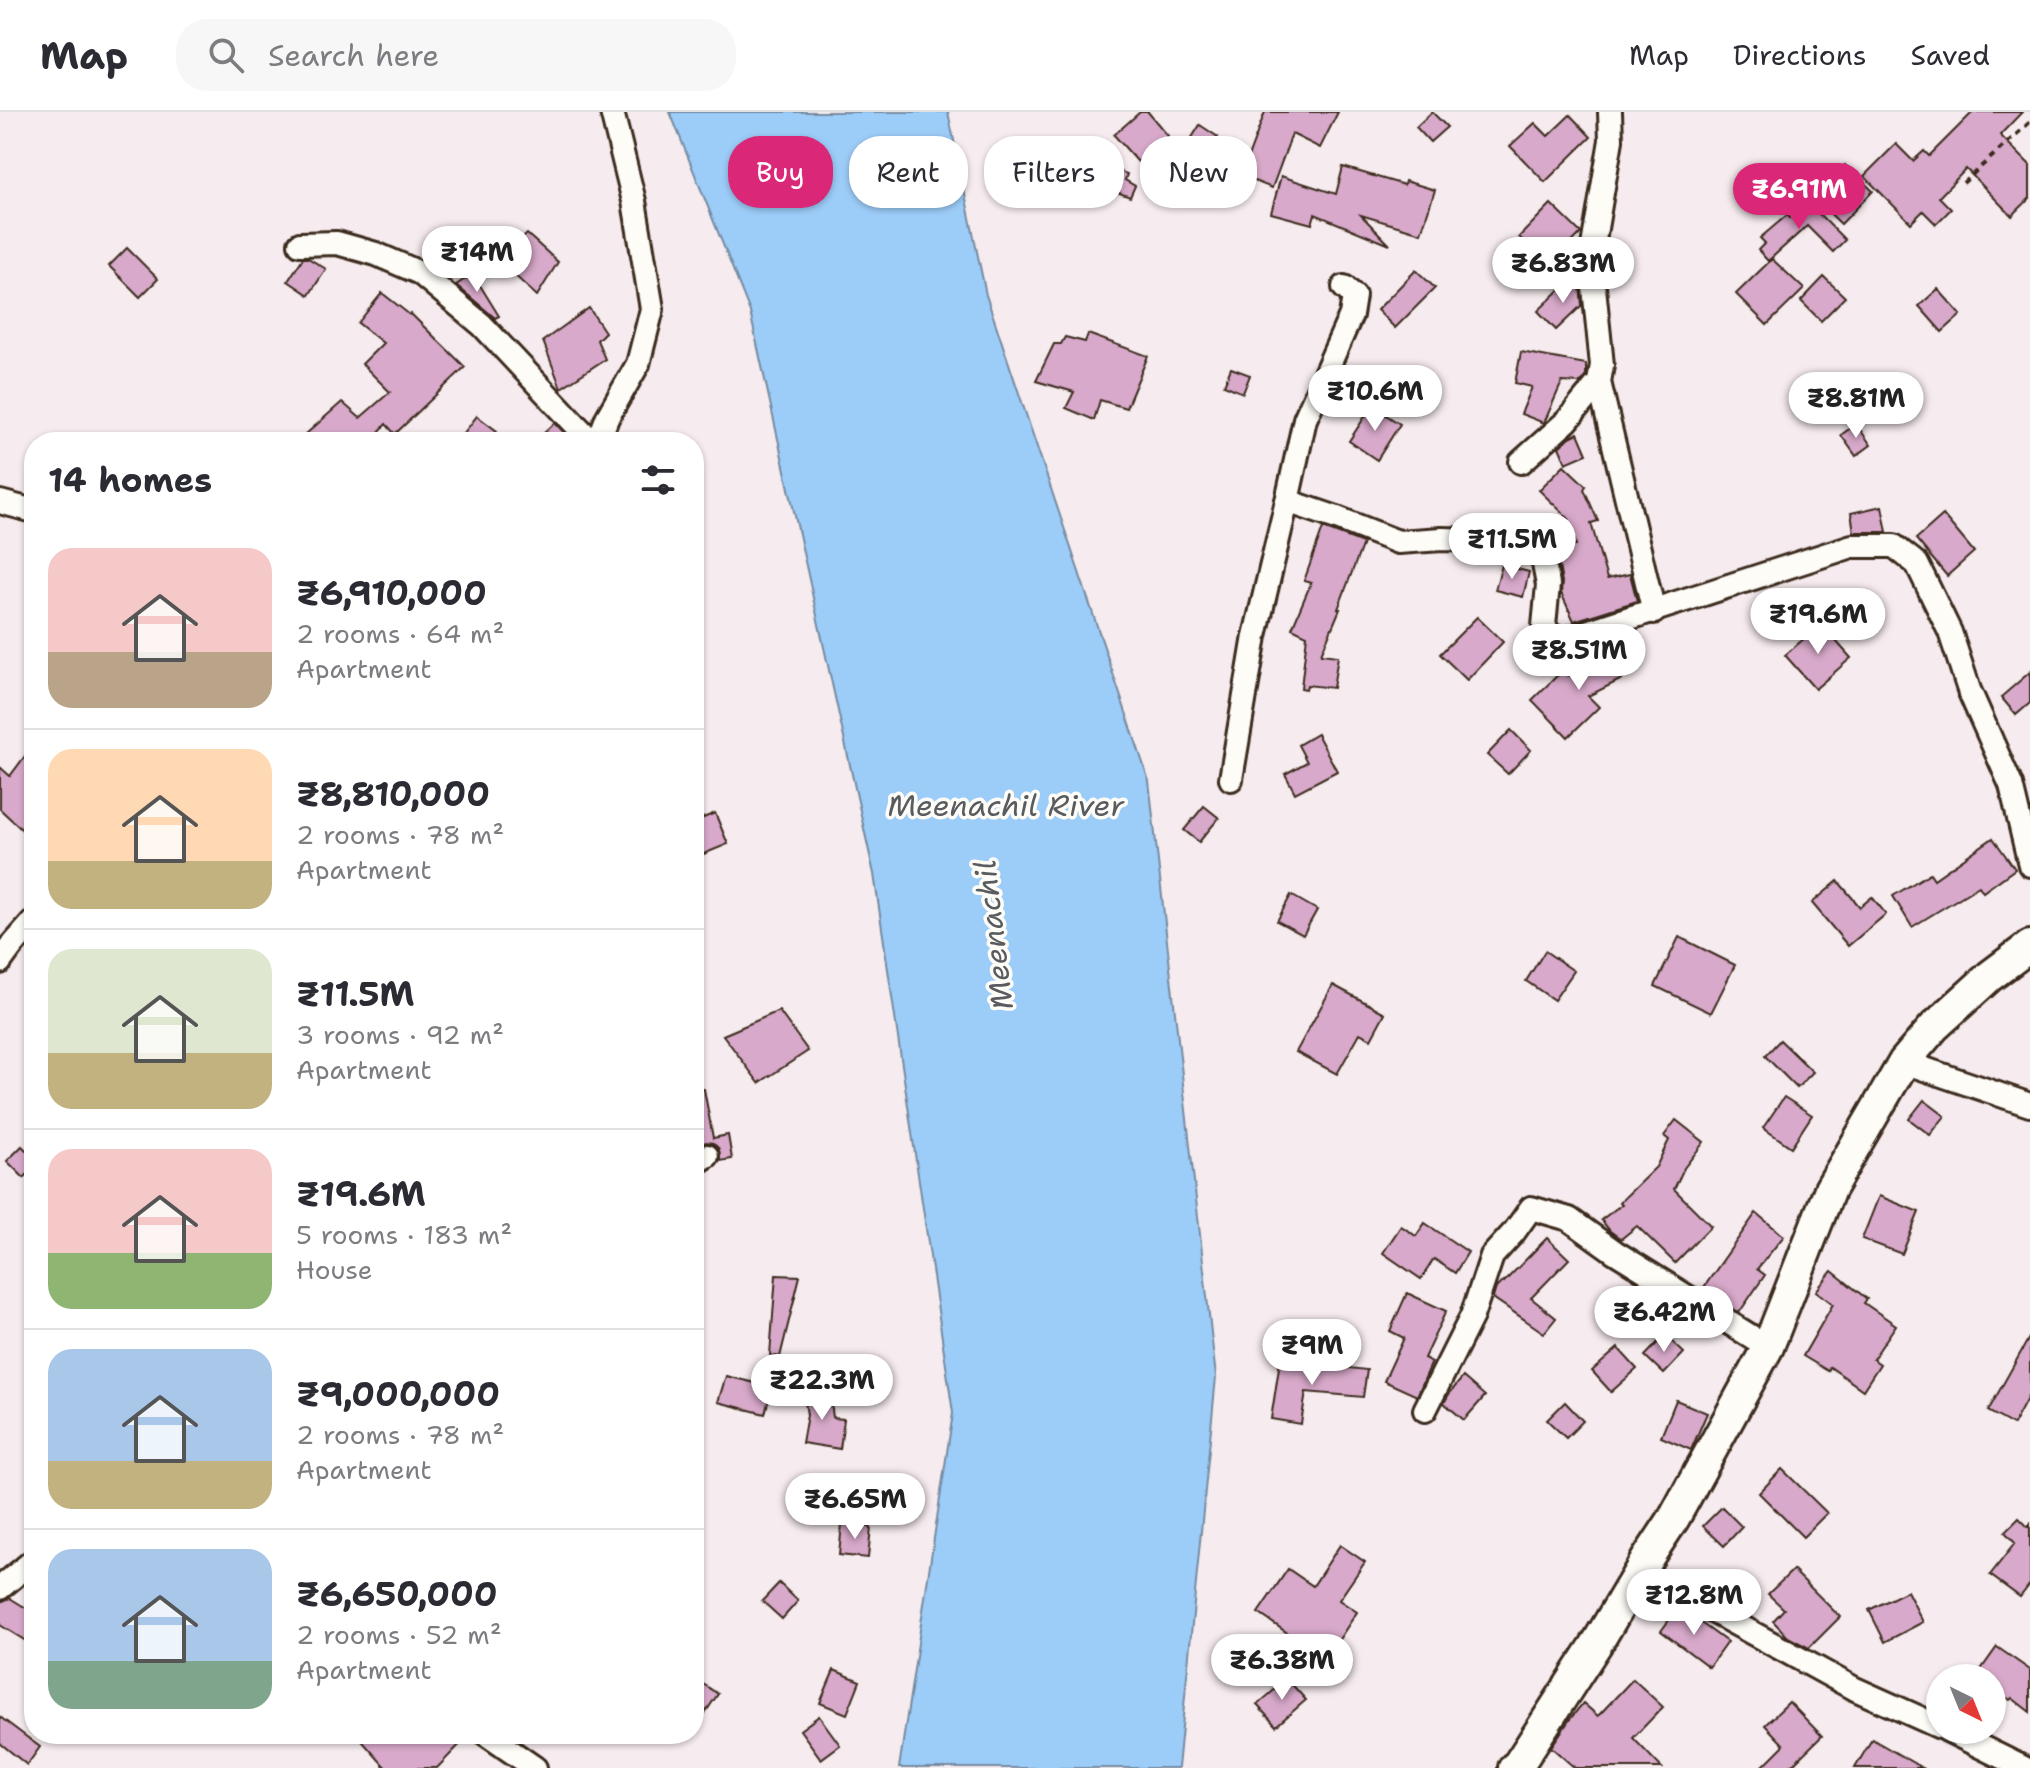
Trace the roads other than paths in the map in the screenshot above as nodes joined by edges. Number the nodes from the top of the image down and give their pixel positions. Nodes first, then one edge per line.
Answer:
1 (612, 112) edge
2 (1610, 112) edge
3 (300, 244) dead end
4 (1344, 287) dead end
5 (1599, 382) junction
6 (583, 432) edge
7 (602, 432) edge
8 (1521, 462) dead end
9 (1287, 501) junction
10 (0, 502) edge
11 (24, 508) edge
12 (1654, 612) junction
13 (1231, 779) dead end
14 (2030, 865) edge
15 (24, 932) edge
16 (2030, 946) edge
17 (0, 962) edge
18 (1904, 1062) junction
19 (2030, 1105) edge
20 (1768, 1347) junction
21 (1425, 1410) dead end
22 (24, 1568) edge
23 (1639, 1571) junction
24 (0, 1588) edge
25 (1926, 1721) edge
26 (500, 1744) edge
27 (1975, 1744) edge
28 (1519, 1767) edge
29 (535, 1768) edge
30 (2024, 1768) edge

1 - 7 street
2 - 5 street
3 - 6 street
4 - 9 street
5 - 8 street
5 - 12 street
9 - 12 street
9 - 13 street
10 - 11 street
12 - 14 street
15 - 17 street
16 - 18 main road
18 - 19 street
18 - 20 main road
20 - 21 street
20 - 23 main road
22 - 24 street
23 - 25 street
23 - 28 main road
26 - 29 street
27 - 30 street

